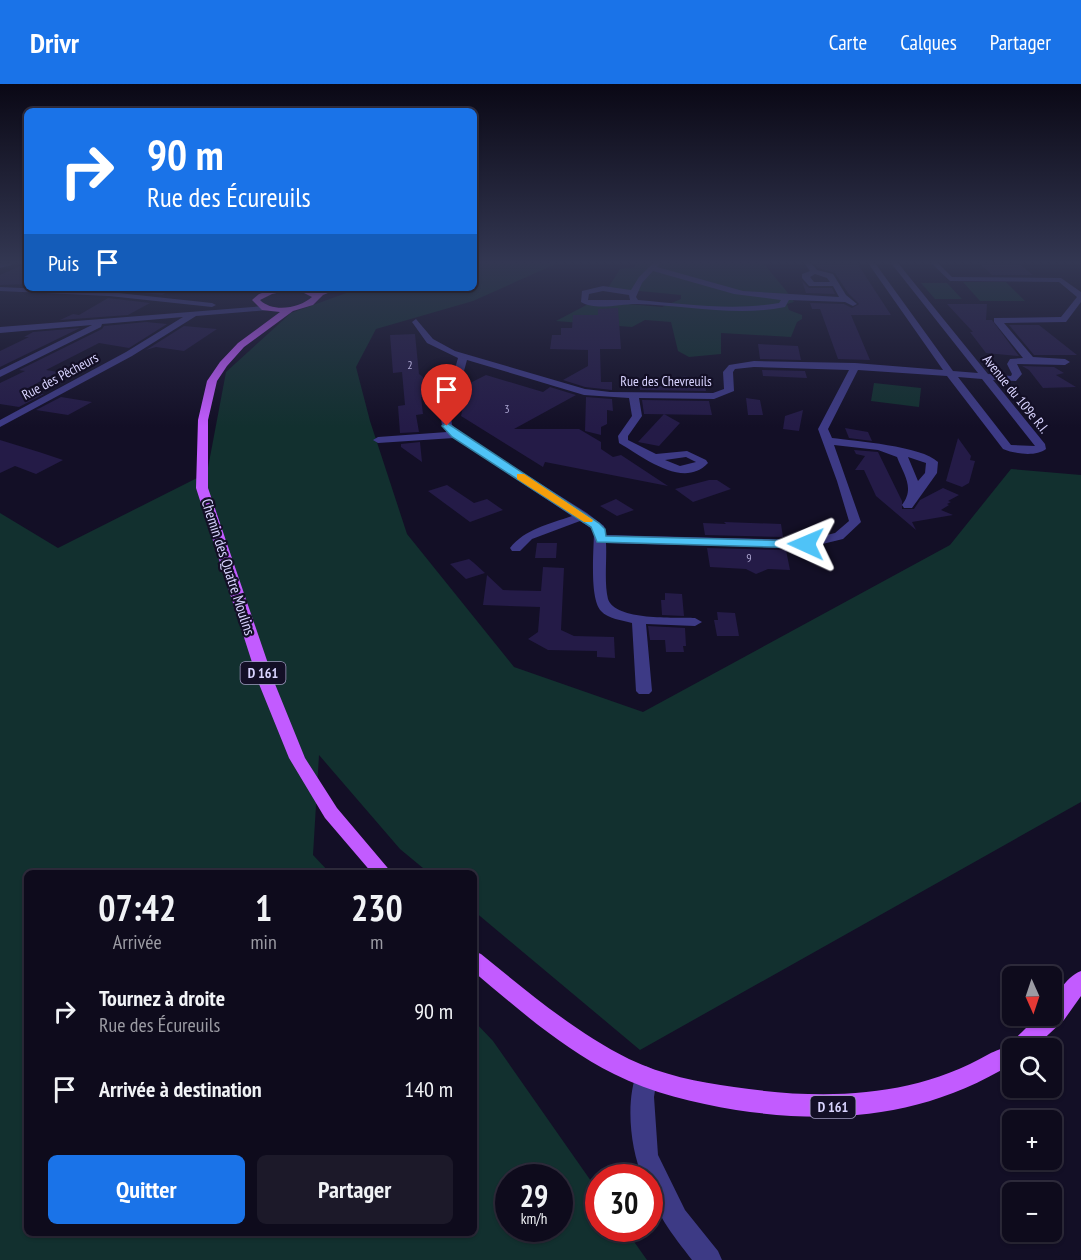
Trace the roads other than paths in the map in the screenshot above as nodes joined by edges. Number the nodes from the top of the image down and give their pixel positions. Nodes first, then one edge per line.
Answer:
1 (145, 318) edge
2 (188, 318) edge
3 (264, 318) edge
4 (911, 318) edge
5 (938, 318) edge
6 (1065, 318) edge
7 (106, 321) junction
8 (416, 322) dead end
9 (0, 330) edge
10 (463, 357) junction
11 (1030, 360) junction
12 (1065, 362) dead end
13 (855, 366) junction
14 (950, 373) junction
15 (0, 374) edge
16 (983, 376) junction
17 (633, 395) junction
18 (0, 424) edge
19 (456, 435) junction
20 (378, 440) dead end
21 (828, 441) junction
22 (895, 451) junction
23 (653, 458) dead end
24 (916, 491) junction
25 (908, 505) dead end
26 (583, 516) junction
27 (601, 539) junction
28 (516, 549) dead end
29 (639, 620) junction
30 (695, 622) dead end
31 (644, 691) dead end
32 (380, 870) edge
33 (477, 963) edge
34 (1081, 980) edge
35 (1030, 1038) edge
36 (1002, 1060) edge
37 (646, 1077) junction
38 (709, 1260) edge

1 - 7 street
2 - 18 street, Rue des Pêcheurs
3 - 32 main road, Chemin des Quatre Moulins / D 161
4 - 14 street, Avenue du 109e R.I.
5 - 16 street, Avenue du 109e R.I.
6 - 11 street
7 - 9 street
7 - 15 street
8 - 10 street, Rue des Chevreuils
10 - 17 street, Rue des Chevreuils
10 - 19 street
11 - 12 street
11 - 16 street, Rue des Chevreuils
13 - 14 street, Rue des Chevreuils
13 - 17 street, Rue des Chevreuils
13 - 21 street
14 - 16 street, Rue des Chevreuils
14 - 16 street, Avenue du 109e R.I.
17 - 23 street
19 - 20 street
19 - 26 street
21 - 22 street
21 - 27 street
22 - 24 street
22 - 24 street
24 - 25 street
26 - 27 street
26 - 28 street
27 - 29 street
29 - 30 street
29 - 31 street
33 - 37 main road, D 161
34 - 35 main road
36 - 37 main road, D 161
37 - 38 street

